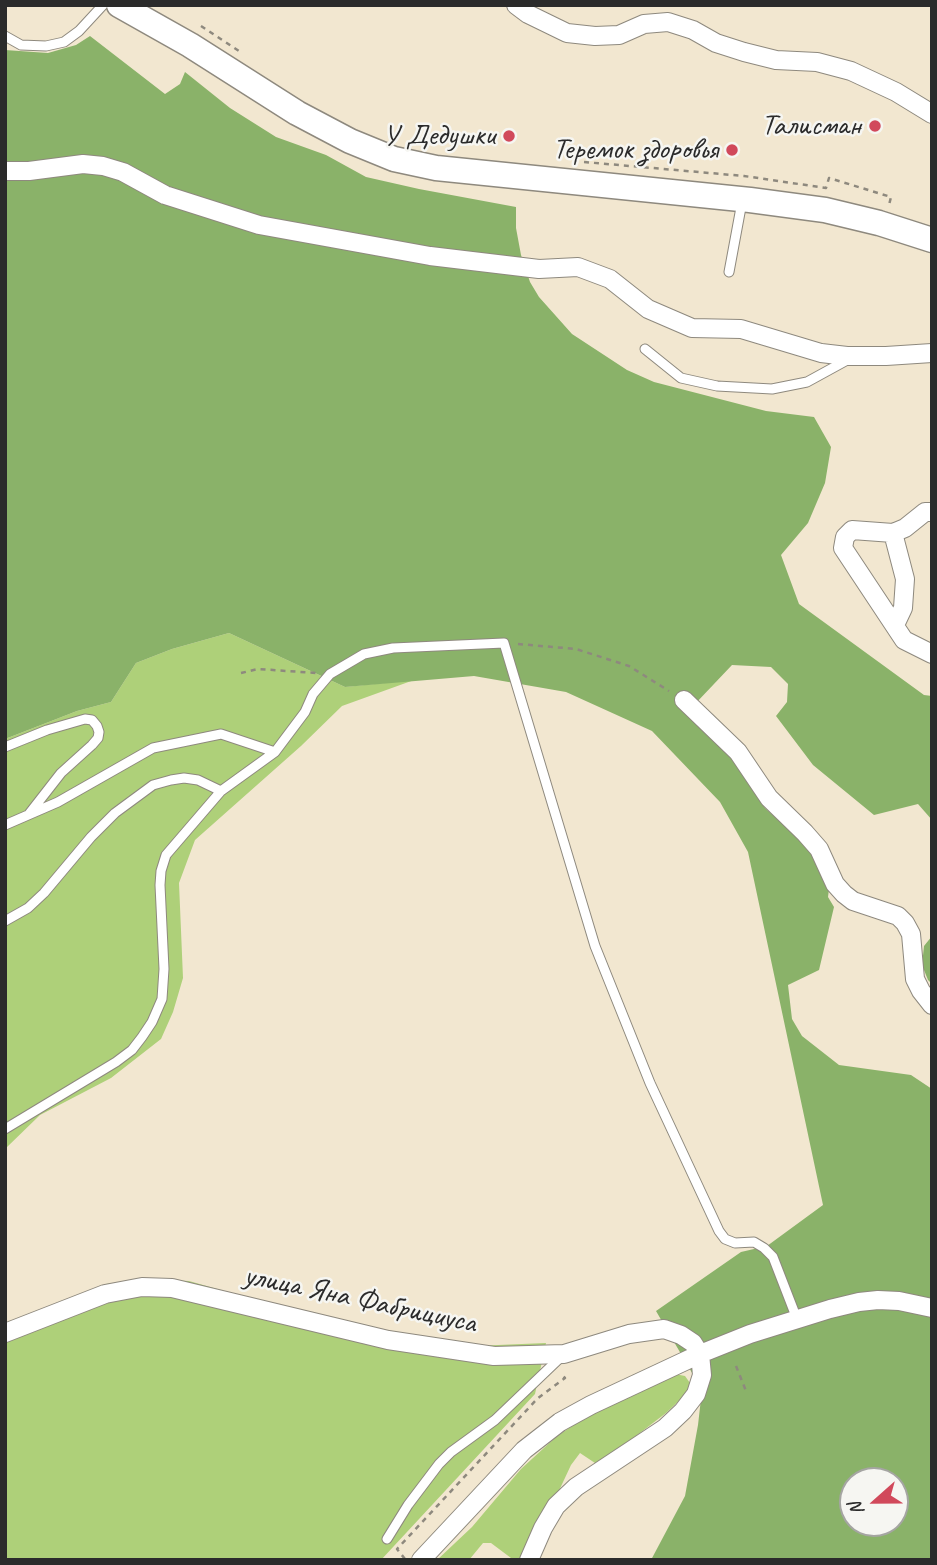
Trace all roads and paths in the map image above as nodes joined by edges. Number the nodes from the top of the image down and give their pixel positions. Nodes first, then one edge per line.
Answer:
1 (103, 5) edge
2 (119, 5) edge
3 (146, 5) edge
4 (516, 5) edge
5 (195, 35) junction
6 (5, 36) edge
7 (244, 54) dead end
8 (932, 114) edge
9 (584, 162) dead end
10 (5, 170) edge
11 (742, 199) junction
12 (888, 208) dead end
13 (932, 240) edge
14 (729, 272) dead end
15 (645, 349) dead end
16 (932, 353) edge
17 (853, 356) junction
18 (932, 512) edge
19 (893, 533) junction
20 (895, 625) junction
21 (504, 643) junction
22 (932, 654) edge
23 (241, 673) dead end
24 (330, 674) junction
25 (684, 700) joint
26 (5, 747) edge
27 (275, 751) junction
28 (222, 791) junction
29 (28, 815) junction
30 (5, 825) edge
31 (5, 921) edge
32 (932, 1005) edge
33 (5, 1129) edge
34 (932, 1308) edge
35 (797, 1319) junction
36 (5, 1333) edge
37 (564, 1354) junction
38 (700, 1354) junction
39 (736, 1366) dead end
40 (565, 1378) dead end
41 (746, 1391) dead end
42 (387, 1539) dead end
43 (413, 1559) edge
44 (529, 1560) edge

1 - 6 lane
2 - 5 main road
3 - 5 main road
4 - 8 street
5 - 7 path
5 - 11 main road
9 - 12 path
10 - 17 street
11 - 13 main road
11 - 14 lane
15 - 17 lane
16 - 17 street
18 - 19 street
19 - 20 street
19 - 20 street
20 - 22 street
21 - 24 lane
21 - 25 path
21 - 35 lane
23 - 24 path
24 - 27 lane
25 - 32 street
26 - 29 lane
27 - 28 lane
27 - 29 lane
28 - 31 lane
28 - 33 lane
29 - 30 lane
34 - 35 street
35 - 38 street
36 - 37 street, улица Яна Фабрициуса
37 - 38 street, улица Яна Фабрициуса
37 - 42 lane
38 - 43 street
38 - 44 street
39 - 41 path
40 - 43 path

